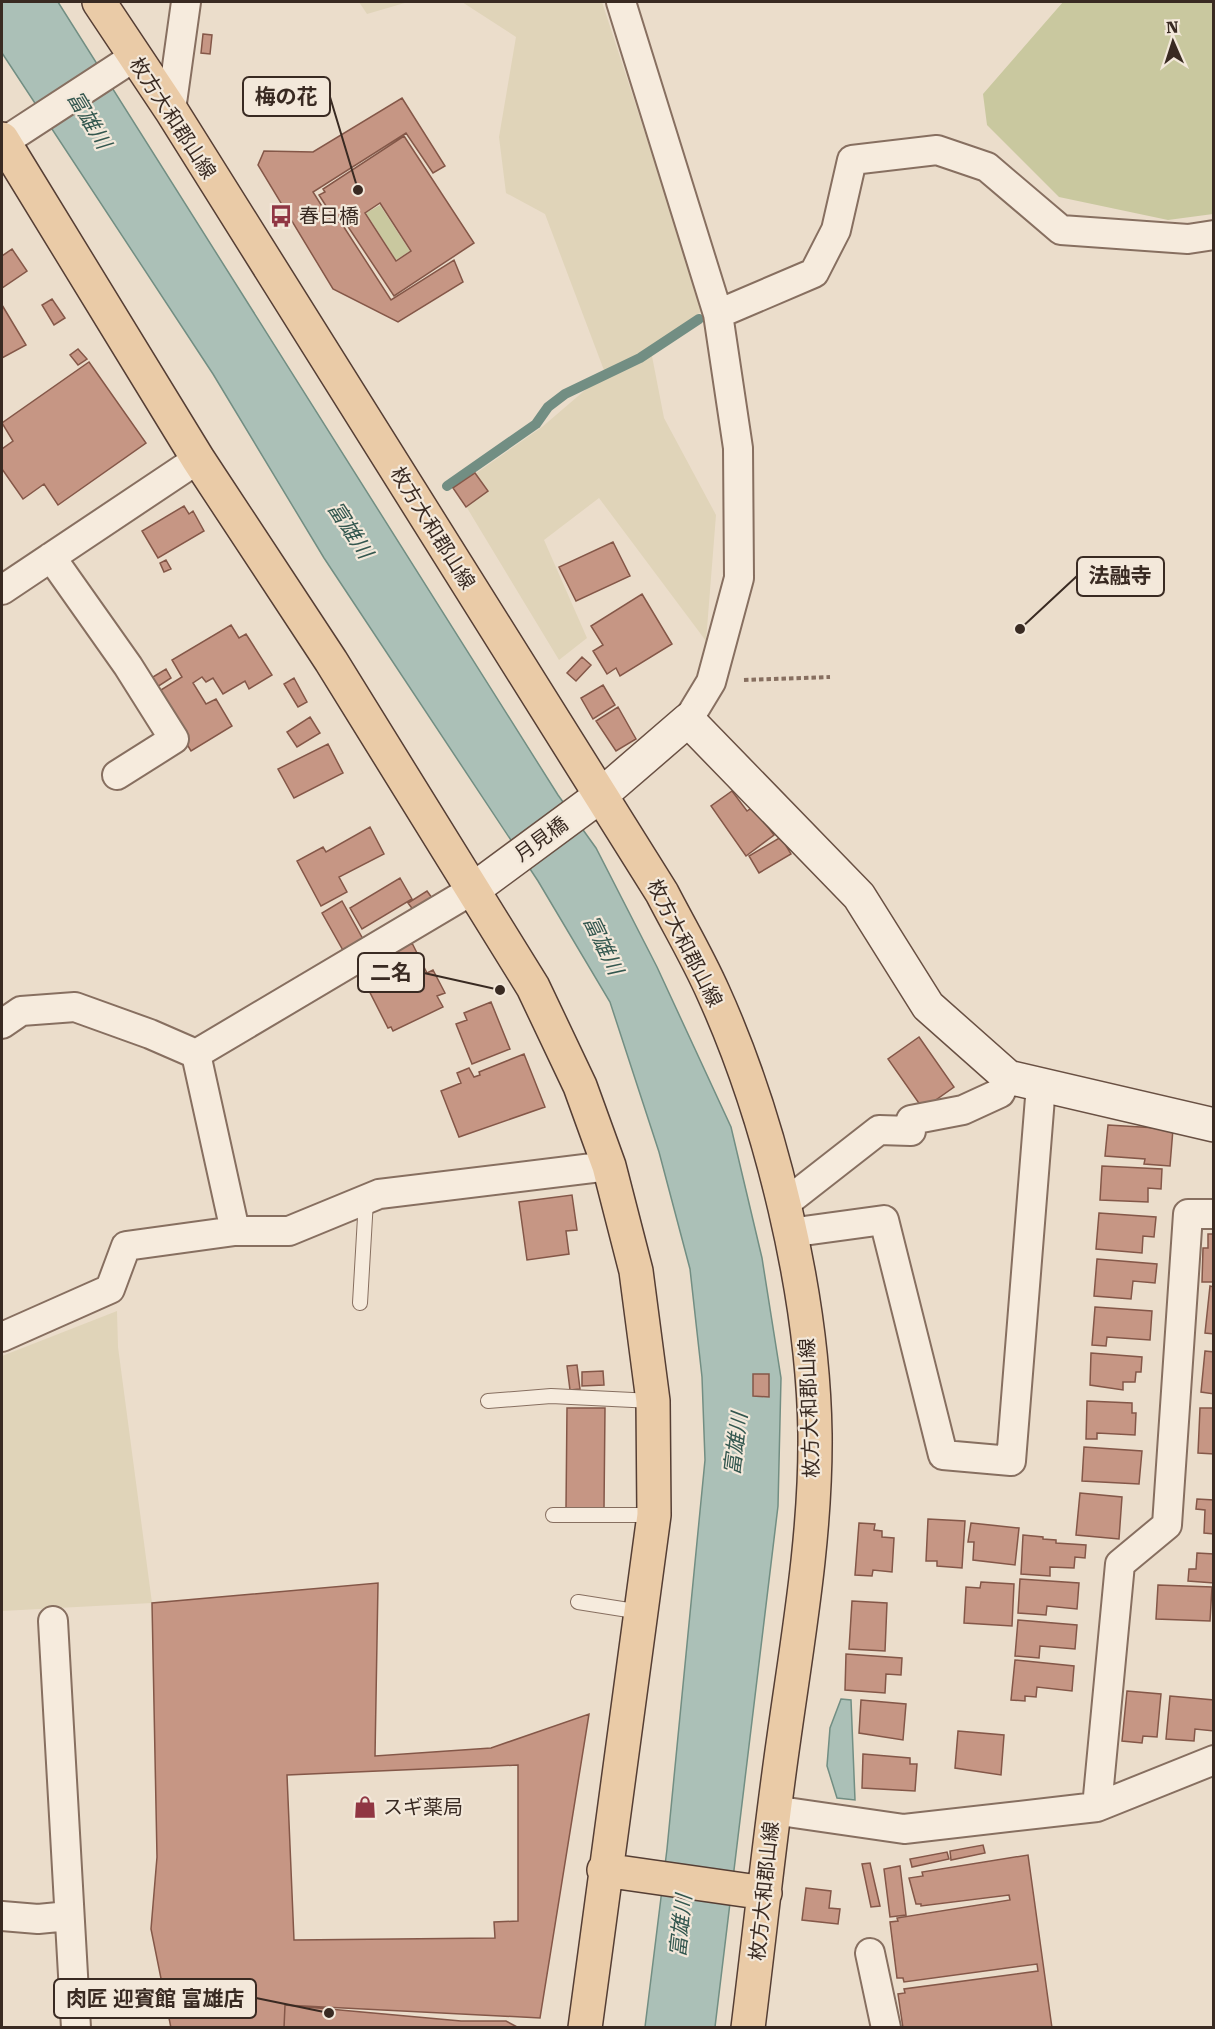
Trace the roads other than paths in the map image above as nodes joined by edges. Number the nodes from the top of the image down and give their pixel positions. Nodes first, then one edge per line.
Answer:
1 (99, 2) edge
2 (186, 2) edge
3 (621, 2) edge
4 (124, 64) junction
5 (171, 110) junction
6 (8, 137) edge
7 (1214, 235) edge
8 (718, 314) junction
9 (198, 459) junction
10 (51, 557) junction
11 (2, 590) edge
12 (688, 720) junction
13 (117, 775) dead end
14 (594, 800) junction
15 (485, 881) junction
16 (2, 1024) edge
17 (195, 1054) junction
18 (1008, 1077) junction
19 (1041, 1084) junction
20 (1214, 1125) edge
21 (609, 1166) junction
22 (366, 1200) junction
23 (1214, 1215) edge
24 (786, 1219) junction
25 (235, 1231) junction
26 (360, 1303) dead end
27 (2, 1337) edge
28 (488, 1401) dead end
29 (653, 1401) junction
30 (554, 1515) dead end
31 (654, 1515) junction
32 (578, 1602) dead end
33 (640, 1612) junction
34 (53, 1621) dead end
35 (1214, 1760) edge
36 (1097, 1807) junction
37 (773, 1810) junction
38 (604, 1870) junction
39 (765, 1893) junction
40 (69, 1916) junction
41 (2, 1917) edge
42 (870, 1953) dead end
43 (76, 2028) edge
44 (585, 2028) edge
45 (748, 2028) edge
46 (886, 2028) edge

1 - 4 main road, 枚方大和郡山線
2 - 5 street
3 - 8 street
4 - 5 main road, 枚方大和郡山線
4 - 6 street
5 - 14 main road, 枚方大和郡山線
6 - 9 main road
7 - 8 street
8 - 12 street
9 - 10 street
9 - 15 main road
10 - 11 street
10 - 13 street
12 - 14 street, 月見橋
12 - 18 street
14 - 15 street, 月見橋
14 - 24 main road, 枚方大和郡山線
15 - 17 street
15 - 21 main road
16 - 17 street
17 - 25 street
18 - 19 street
18 - 24 street
19 - 20 street
19 - 24 street
21 - 22 street
21 - 29 main road
22 - 25 street
22 - 26 lane
23 - 36 street
24 - 37 main road, 枚方大和郡山線
25 - 27 street
28 - 29 lane
29 - 31 main road
30 - 31 lane
31 - 33 main road
32 - 33 lane
33 - 38 main road
34 - 40 street
35 - 36 street
36 - 37 street
37 - 39 main road, 枚方大和郡山線
38 - 39 main road
38 - 44 main road
39 - 45 main road, 枚方大和郡山線
40 - 41 street
40 - 43 street
42 - 46 street

